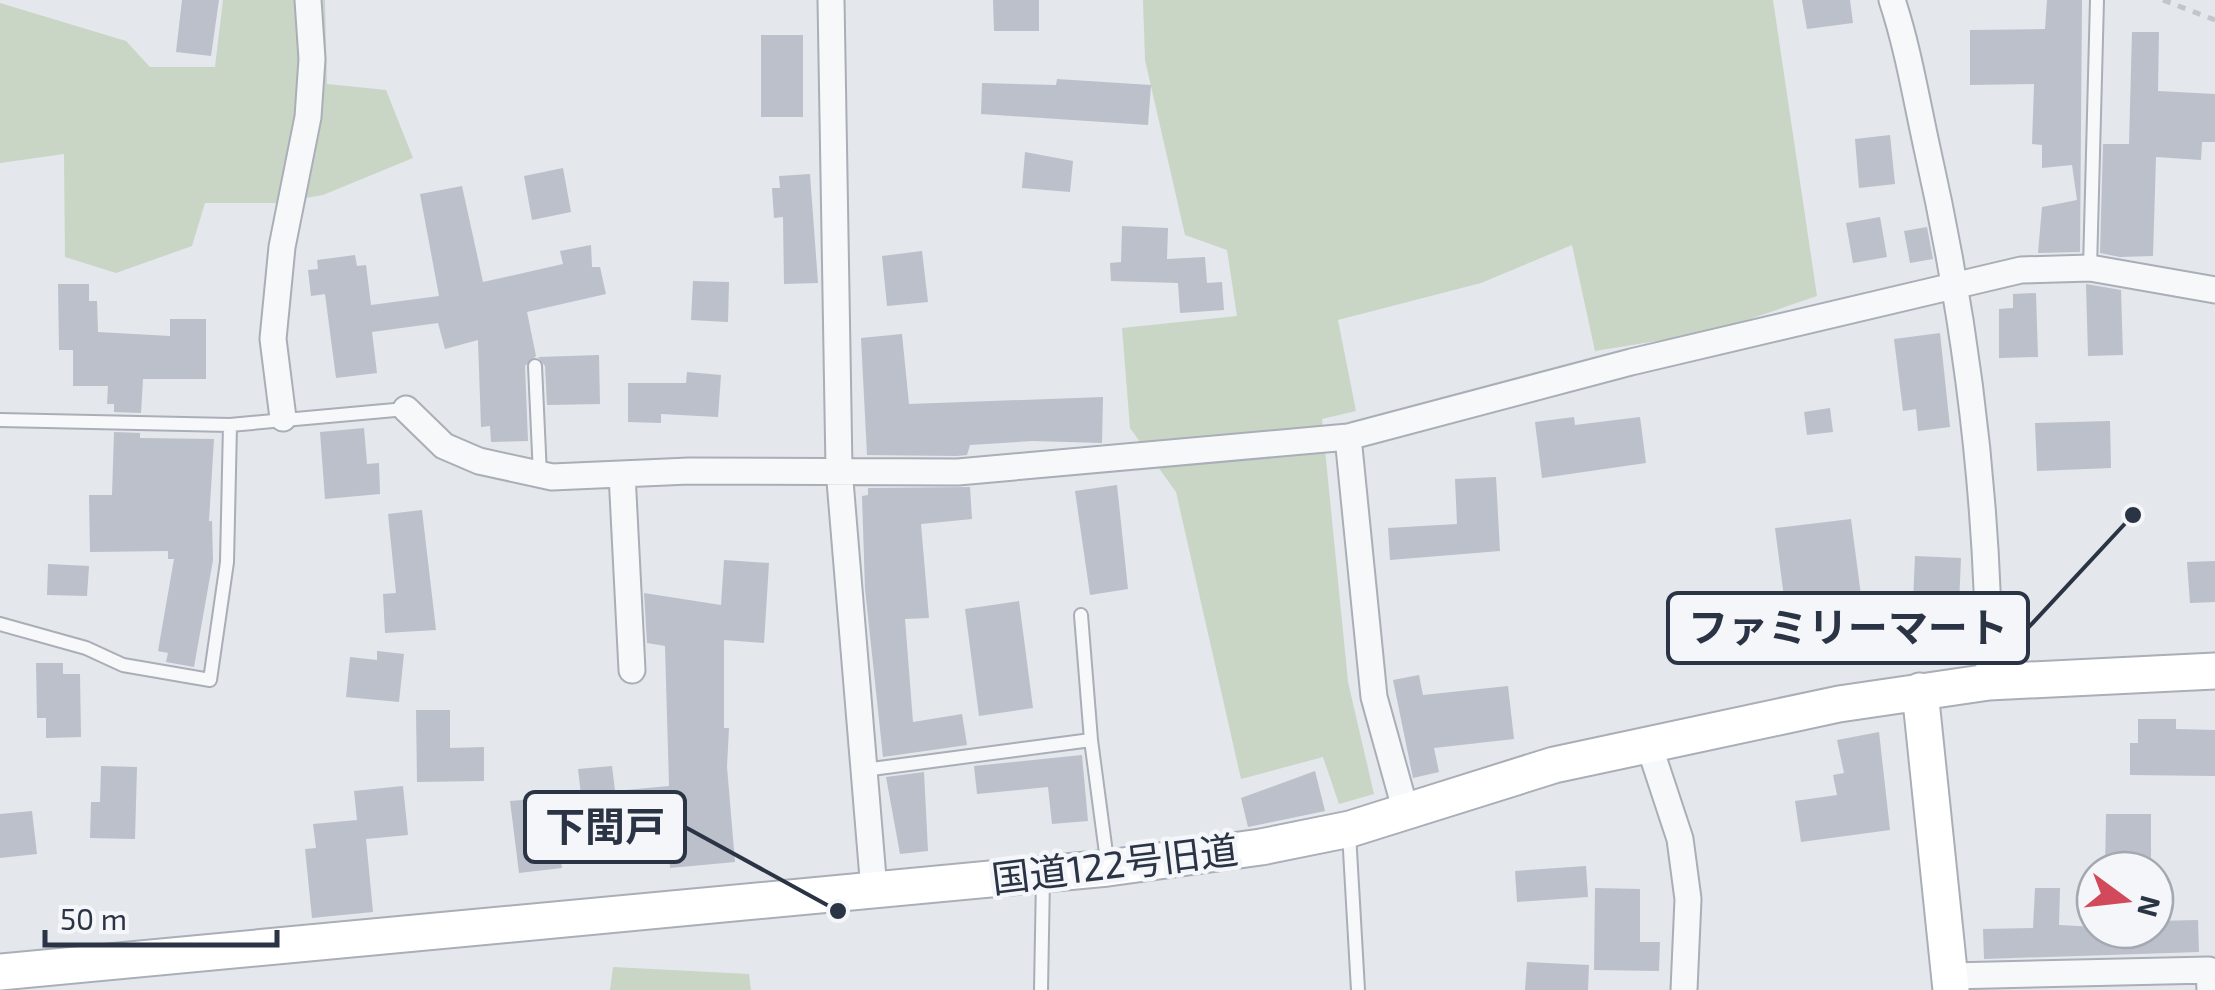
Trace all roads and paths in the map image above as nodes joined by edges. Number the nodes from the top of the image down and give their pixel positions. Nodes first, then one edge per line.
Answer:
1 (308, 0) edge
2 (831, 0) edge
3 (1892, 0) edge
4 (2098, 0) edge
5 (2163, 0) edge
6 (2215, 20) edge
7 (2090, 268) junction
8 (1956, 284) junction
9 (2215, 290) edge
10 (535, 366) dead end
11 (406, 409) joint
12 (283, 418) junction
13 (0, 420) edge
14 (230, 426) junction
15 (1348, 437) junction
16 (839, 470) junction
17 (622, 474) junction
18 (540, 475) junction
19 (1081, 615) dead end
20 (0, 624) edge
21 (632, 670) dead end
22 (2215, 671) edge
23 (1989, 682) junction
24 (1920, 691) junction
25 (1092, 740) junction
26 (1648, 742) junction
27 (864, 770) junction
28 (1406, 812) junction
29 (1350, 829) junction
30 (1108, 868) junction
31 (1044, 876) junction
32 (874, 890) junction
33 (18, 977) edge
34 (1950, 983) edge
35 (1042, 990) edge
36 (1358, 990) edge
37 (1684, 990) edge
38 (2210, 990) edge

1 - 12 street
2 - 16 street
3 - 8 street
4 - 7 lane
5 - 6 path
7 - 8 street
7 - 9 street
8 - 15 street
8 - 23 street
10 - 18 lane
11 - 12 lane
11 - 18 street
12 - 14 lane
13 - 14 lane
14 - 20 lane
15 - 16 street
15 - 28 street
16 - 17 street
16 - 27 street
17 - 18 street
17 - 21 street
19 - 25 lane
22 - 23 street, 国道122号旧道
23 - 24 street, 国道122号旧道
24 - 26 street, 国道122号旧道
24 - 34 street
25 - 27 lane
25 - 30 lane
26 - 28 street, 国道122号旧道
26 - 37 street
27 - 32 street
28 - 29 street, 国道122号旧道
29 - 30 street, 国道122号旧道
29 - 36 lane
30 - 31 street, 国道122号旧道
31 - 32 street, 国道122号旧道
31 - 35 lane
32 - 33 street, 国道122号旧道
34 - 38 street

